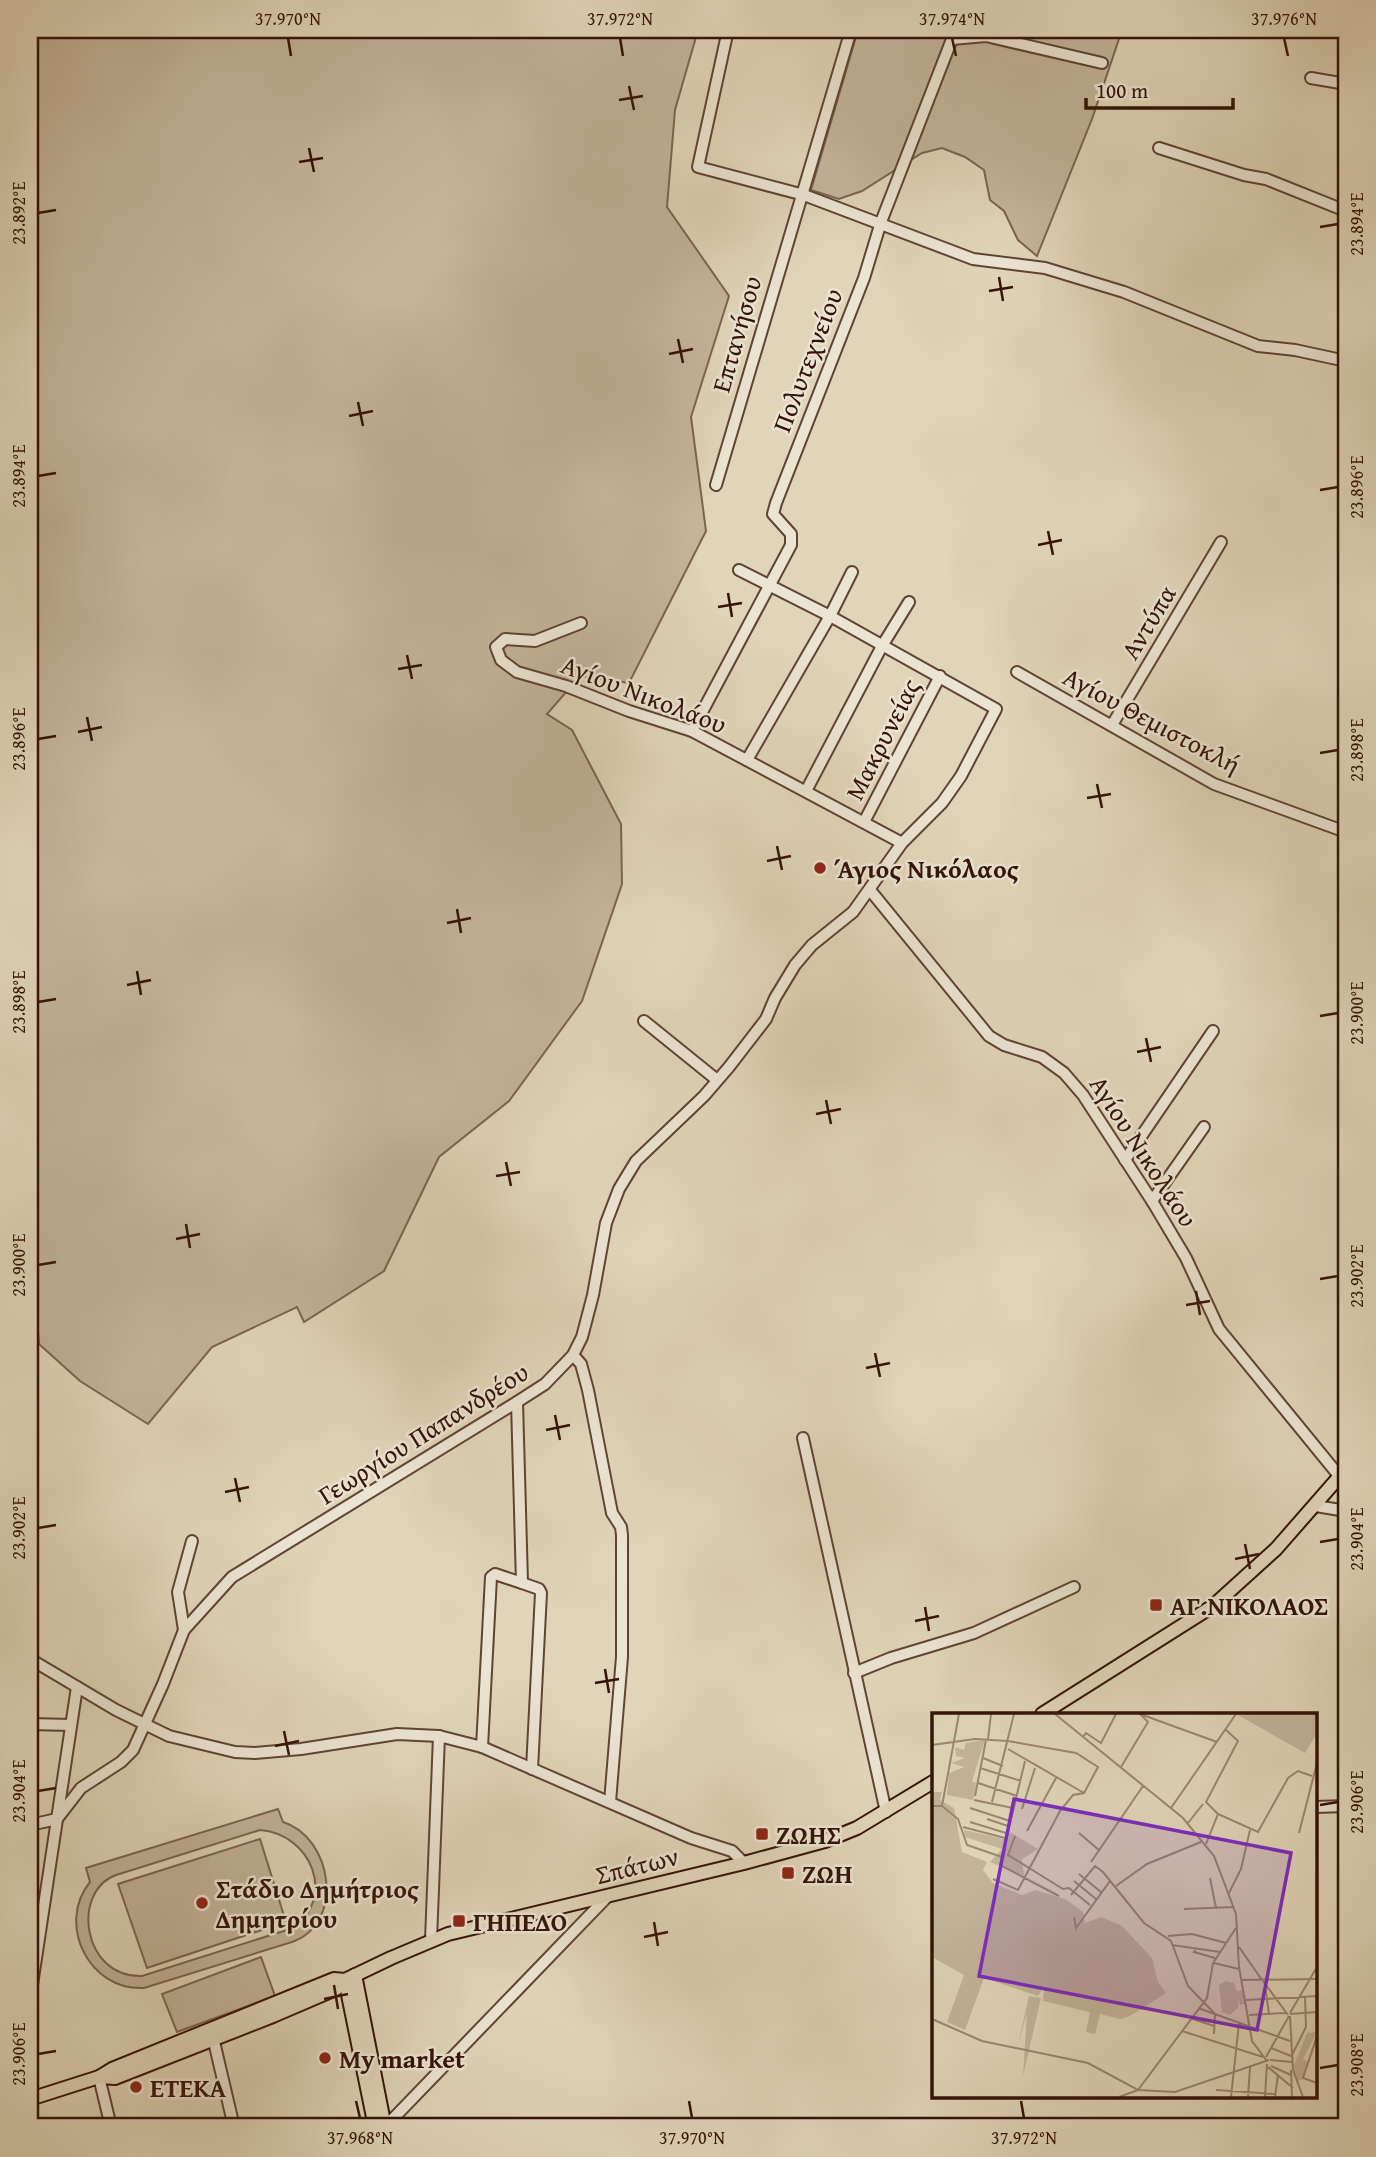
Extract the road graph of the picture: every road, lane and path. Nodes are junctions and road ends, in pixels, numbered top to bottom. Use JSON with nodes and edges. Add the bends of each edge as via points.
{"nodes":[{"id":1,"x":728,"y":30,"type":"edge"},
{"id":2,"x":851,"y":30,"type":"edge"},
{"id":3,"x":1102,"y":63,"type":"dead end"},
{"id":4,"x":1311,"y":78,"type":"dead end"},
{"id":5,"x":1346,"y":84,"type":"edge"},
{"id":6,"x":1159,"y":148,"type":"dead end"},
{"id":7,"x":804,"y":195,"type":"junction"},
{"id":8,"x":1346,"y":211,"type":"edge"},
{"id":9,"x":881,"y":222,"type":"junction"},
{"id":10,"x":1346,"y":361,"type":"edge"},
{"id":11,"x":716,"y":485,"type":"dead end"},
{"id":12,"x":1221,"y":542,"type":"dead end"},
{"id":13,"x":739,"y":570,"type":"dead end"},
{"id":14,"x":852,"y":572,"type":"dead end"},
{"id":15,"x":769,"y":587,"type":"junction"},
{"id":16,"x":909,"y":602,"type":"dead end"},
{"id":17,"x":830,"y":616,"type":"junction"},
{"id":18,"x":581,"y":623,"type":"dead end"},
{"id":19,"x":882,"y":646,"type":"junction"},
{"id":20,"x":1017,"y":672,"type":"dead end"},
{"id":21,"x":940,"y":677,"type":"junction"},
{"id":22,"x":1112,"y":725,"type":"junction"},
{"id":23,"x":692,"y":731,"type":"junction"},
{"id":24,"x":747,"y":760,"type":"junction"},
{"id":25,"x":806,"y":791,"type":"junction"},
{"id":26,"x":864,"y":822,"type":"junction"},
{"id":27,"x":1346,"y":832,"type":"edge"},
{"id":28,"x":902,"y":843,"type":"junction"},
{"id":29,"x":870,"y":890,"type":"junction"},
{"id":30,"x":645,"y":1021,"type":"dead end"},
{"id":31,"x":1213,"y":1031,"type":"dead end"},
{"id":32,"x":717,"y":1080,"type":"junction"},
{"id":33,"x":1205,"y":1127,"type":"dead end"},
{"id":34,"x":1125,"y":1160,"type":"junction"},
{"id":35,"x":1152,"y":1201,"type":"junction"},
{"id":36,"x":573,"y":1355,"type":"junction"},
{"id":37,"x":517,"y":1402,"type":"junction"},
{"id":38,"x":803,"y":1438,"type":"dead end"},
{"id":39,"x":1343,"y":1473,"type":"edge"},
{"id":40,"x":1316,"y":1506,"type":"junction"},
{"id":41,"x":1346,"y":1511,"type":"edge"},
{"id":42,"x":192,"y":1541,"type":"dead end"},
{"id":43,"x":522,"y":1583,"type":"junction"},
{"id":44,"x":1074,"y":1587,"type":"dead end"},
{"id":45,"x":184,"y":1630,"type":"junction"},
{"id":46,"x":30,"y":1659,"type":"edge"},
{"id":47,"x":855,"y":1674,"type":"junction"},
{"id":48,"x":77,"y":1687,"type":"junction"},
{"id":49,"x":1044,"y":1713,"type":"edge"},
{"id":50,"x":30,"y":1724,"type":"edge"},
{"id":51,"x":71,"y":1725,"type":"junction"},
{"id":52,"x":146,"y":1725,"type":"junction"},
{"id":53,"x":439,"y":1736,"type":"junction"},
{"id":54,"x":482,"y":1747,"type":"junction"},
{"id":55,"x":532,"y":1769,"type":"junction"},
{"id":56,"x":932,"y":1783,"type":"edge"},
{"id":57,"x":610,"y":1802,"type":"junction"},
{"id":58,"x":1346,"y":1806,"type":"edge"},
{"id":59,"x":1316,"y":1807,"type":"edge"},
{"id":60,"x":886,"y":1812,"type":"junction"},
{"id":61,"x":57,"y":1819,"type":"junction"},
{"id":62,"x":30,"y":1825,"type":"edge"},
{"id":63,"x":744,"y":1863,"type":"junction"},
{"id":64,"x":609,"y":1895,"type":"junction"},
{"id":65,"x":431,"y":1940,"type":"junction"},
{"id":66,"x":350,"y":1978,"type":"junction"},
{"id":67,"x":30,"y":1998,"type":"edge"},
{"id":68,"x":213,"y":2036,"type":"junction"},
{"id":69,"x":99,"y":2077,"type":"junction"},
{"id":70,"x":30,"y":2099,"type":"edge"},
{"id":71,"x":111,"y":2127,"type":"edge"},
{"id":72,"x":234,"y":2127,"type":"edge"},
{"id":73,"x":375,"y":2127,"type":"edge"},
{"id":74,"x":385,"y":2127,"type":"edge"}],
"edges":[{"from":1,"to":7,"type":"street","via":[[698,166]]},
{"from":2,"to":7,"type":"street","name":"Επτανήσου"},
{"from":3,"to":9,"type":"street","name":"Πολυτεχνείου","via":[[985,36],[952,39]]},
{"from":4,"to":5,"type":"street"},
{"from":6,"to":8,"type":"street","via":[[1266,179]]},
{"from":7,"to":9,"type":"street"},
{"from":7,"to":11,"type":"street","name":"Επτανήσου"},
{"from":9,"to":10,"type":"street","via":[[973,259],[1045,268],[1124,292],[1258,345]]},
{"from":9,"to":15,"type":"street","name":"Πολυτεχνείου","via":[[774,514],[791,534],[791,545]]},
{"from":12,"to":22,"type":"street","name":"Αντύπα"},
{"from":13,"to":15,"type":"street"},
{"from":14,"to":17,"type":"street"},
{"from":15,"to":17,"type":"street"},
{"from":15,"to":23,"type":"street"},
{"from":16,"to":19,"type":"street"},
{"from":17,"to":19,"type":"street"},
{"from":17,"to":24,"type":"street"},
{"from":18,"to":23,"type":"street","name":"Αγίου Νικολάου","via":[[535,641],[505,639],[496,647],[498,654],[517,672]]},
{"from":19,"to":21,"type":"street"},
{"from":19,"to":25,"type":"street"},
{"from":20,"to":22,"type":"street","name":"Αγίου Θεμιστοκλή"},
{"from":21,"to":26,"type":"street","name":"Μακρυνείας"},
{"from":21,"to":28,"type":"street","name":"Γεωργίου Παπανδρέου","via":[[996,709],[961,776]]},
{"from":22,"to":27,"type":"street","name":"Αγίου Θεμιστοκλή","via":[[1214,784]]},
{"from":23,"to":24,"type":"street","name":"Αγίου Νικολάου"},
{"from":24,"to":25,"type":"street","name":"Αγίου Νικολάου"},
{"from":25,"to":26,"type":"street","name":"Αγίου Νικολάου"},
{"from":26,"to":28,"type":"street","name":"Αγίου Νικολάου"},
{"from":28,"to":29,"type":"street","name":"Γεωργίου Παπανδρέου"},
{"from":29,"to":32,"type":"street","name":"Γεωργίου Παπανδρέου","via":[[853,912],[795,965],[766,1019]]},
{"from":29,"to":34,"type":"street","name":"Αγίου Νικολάου","via":[[989,1036],[1042,1057],[1064,1073]]},
{"from":30,"to":32,"type":"street"},
{"from":31,"to":34,"type":"street"},
{"from":32,"to":36,"type":"street","name":"Γεωργίου Παπανδρέου","via":[[636,1161],[619,1189],[606,1223],[582,1337]]},
{"from":33,"to":35,"type":"street"},
{"from":34,"to":35,"type":"street","name":"Αγίου Νικολάου"},
{"from":35,"to":39,"type":"street","name":"Αγίου Νικολάου","via":[[1186,1258],[1219,1329]]},
{"from":36,"to":37,"type":"street","name":"Γεωργίου Παπανδρέου","via":[[545,1384]]},
{"from":36,"to":57,"type":"street","via":[[581,1364],[612,1513],[622,1535],[622,1657]]},
{"from":37,"to":43,"type":"street"},
{"from":37,"to":45,"type":"street","name":"Γεωργίου Παπανδρέου","via":[[232,1577]]},
{"from":38,"to":47,"type":"street"},
{"from":39,"to":40,"type":"main road"},
{"from":40,"to":41,"type":"street"},
{"from":40,"to":49,"type":"main road","via":[[1213,1606]]},
{"from":42,"to":45,"type":"street","via":[[178,1592]]},
{"from":43,"to":54,"type":"street","via":[[495,1574],[491,1577]]},
{"from":43,"to":55,"type":"street","via":[[539,1588],[541,1594]]},
{"from":44,"to":47,"type":"street","via":[[974,1633]]},
{"from":45,"to":52,"type":"street","name":"Γεωργίου Παπανδρέου"},
{"from":46,"to":48,"type":"street"},
{"from":47,"to":60,"type":"street"},
{"from":48,"to":51,"type":"street"},
{"from":48,"to":52,"type":"street"},
{"from":50,"to":51,"type":"street"},
{"from":51,"to":61,"type":"street"},
{"from":52,"to":53,"type":"street","via":[[169,1736],[255,1753],[397,1734]]},
{"from":52,"to":61,"type":"street","name":"Γεωργίου Παπανδρέου","via":[[121,1762],[81,1788]]},
{"from":53,"to":54,"type":"street"},
{"from":53,"to":65,"type":"street"},
{"from":54,"to":55,"type":"street"},
{"from":55,"to":57,"type":"street"},
{"from":56,"to":60,"type":"main road","name":"Σπάτων"},
{"from":57,"to":63,"type":"street","via":[[732,1851]]},
{"from":58,"to":59,"type":"street"},
{"from":60,"to":63,"type":"main road","name":"Σπάτων","via":[[842,1835]]},
{"from":61,"to":62,"type":"street"},
{"from":61,"to":67,"type":"street"},
{"from":63,"to":64,"type":"main road","name":"Σπάτων"},
{"from":64,"to":65,"type":"main road","name":"Σπάτων"},
{"from":64,"to":74,"type":"street"},
{"from":65,"to":66,"type":"main road","name":"Σπάτων"},
{"from":66,"to":68,"type":"main road","name":"Σπάτων","via":[[337,1989]]},
{"from":66,"to":73,"type":"main road"},
{"from":66,"to":74,"type":"main road"},
{"from":68,"to":69,"type":"main road","name":"Σπάτων","via":[[115,2078]]},
{"from":68,"to":72,"type":"street"},
{"from":69,"to":70,"type":"main road","name":"Σπάτων"},
{"from":69,"to":71,"type":"street"}]}
